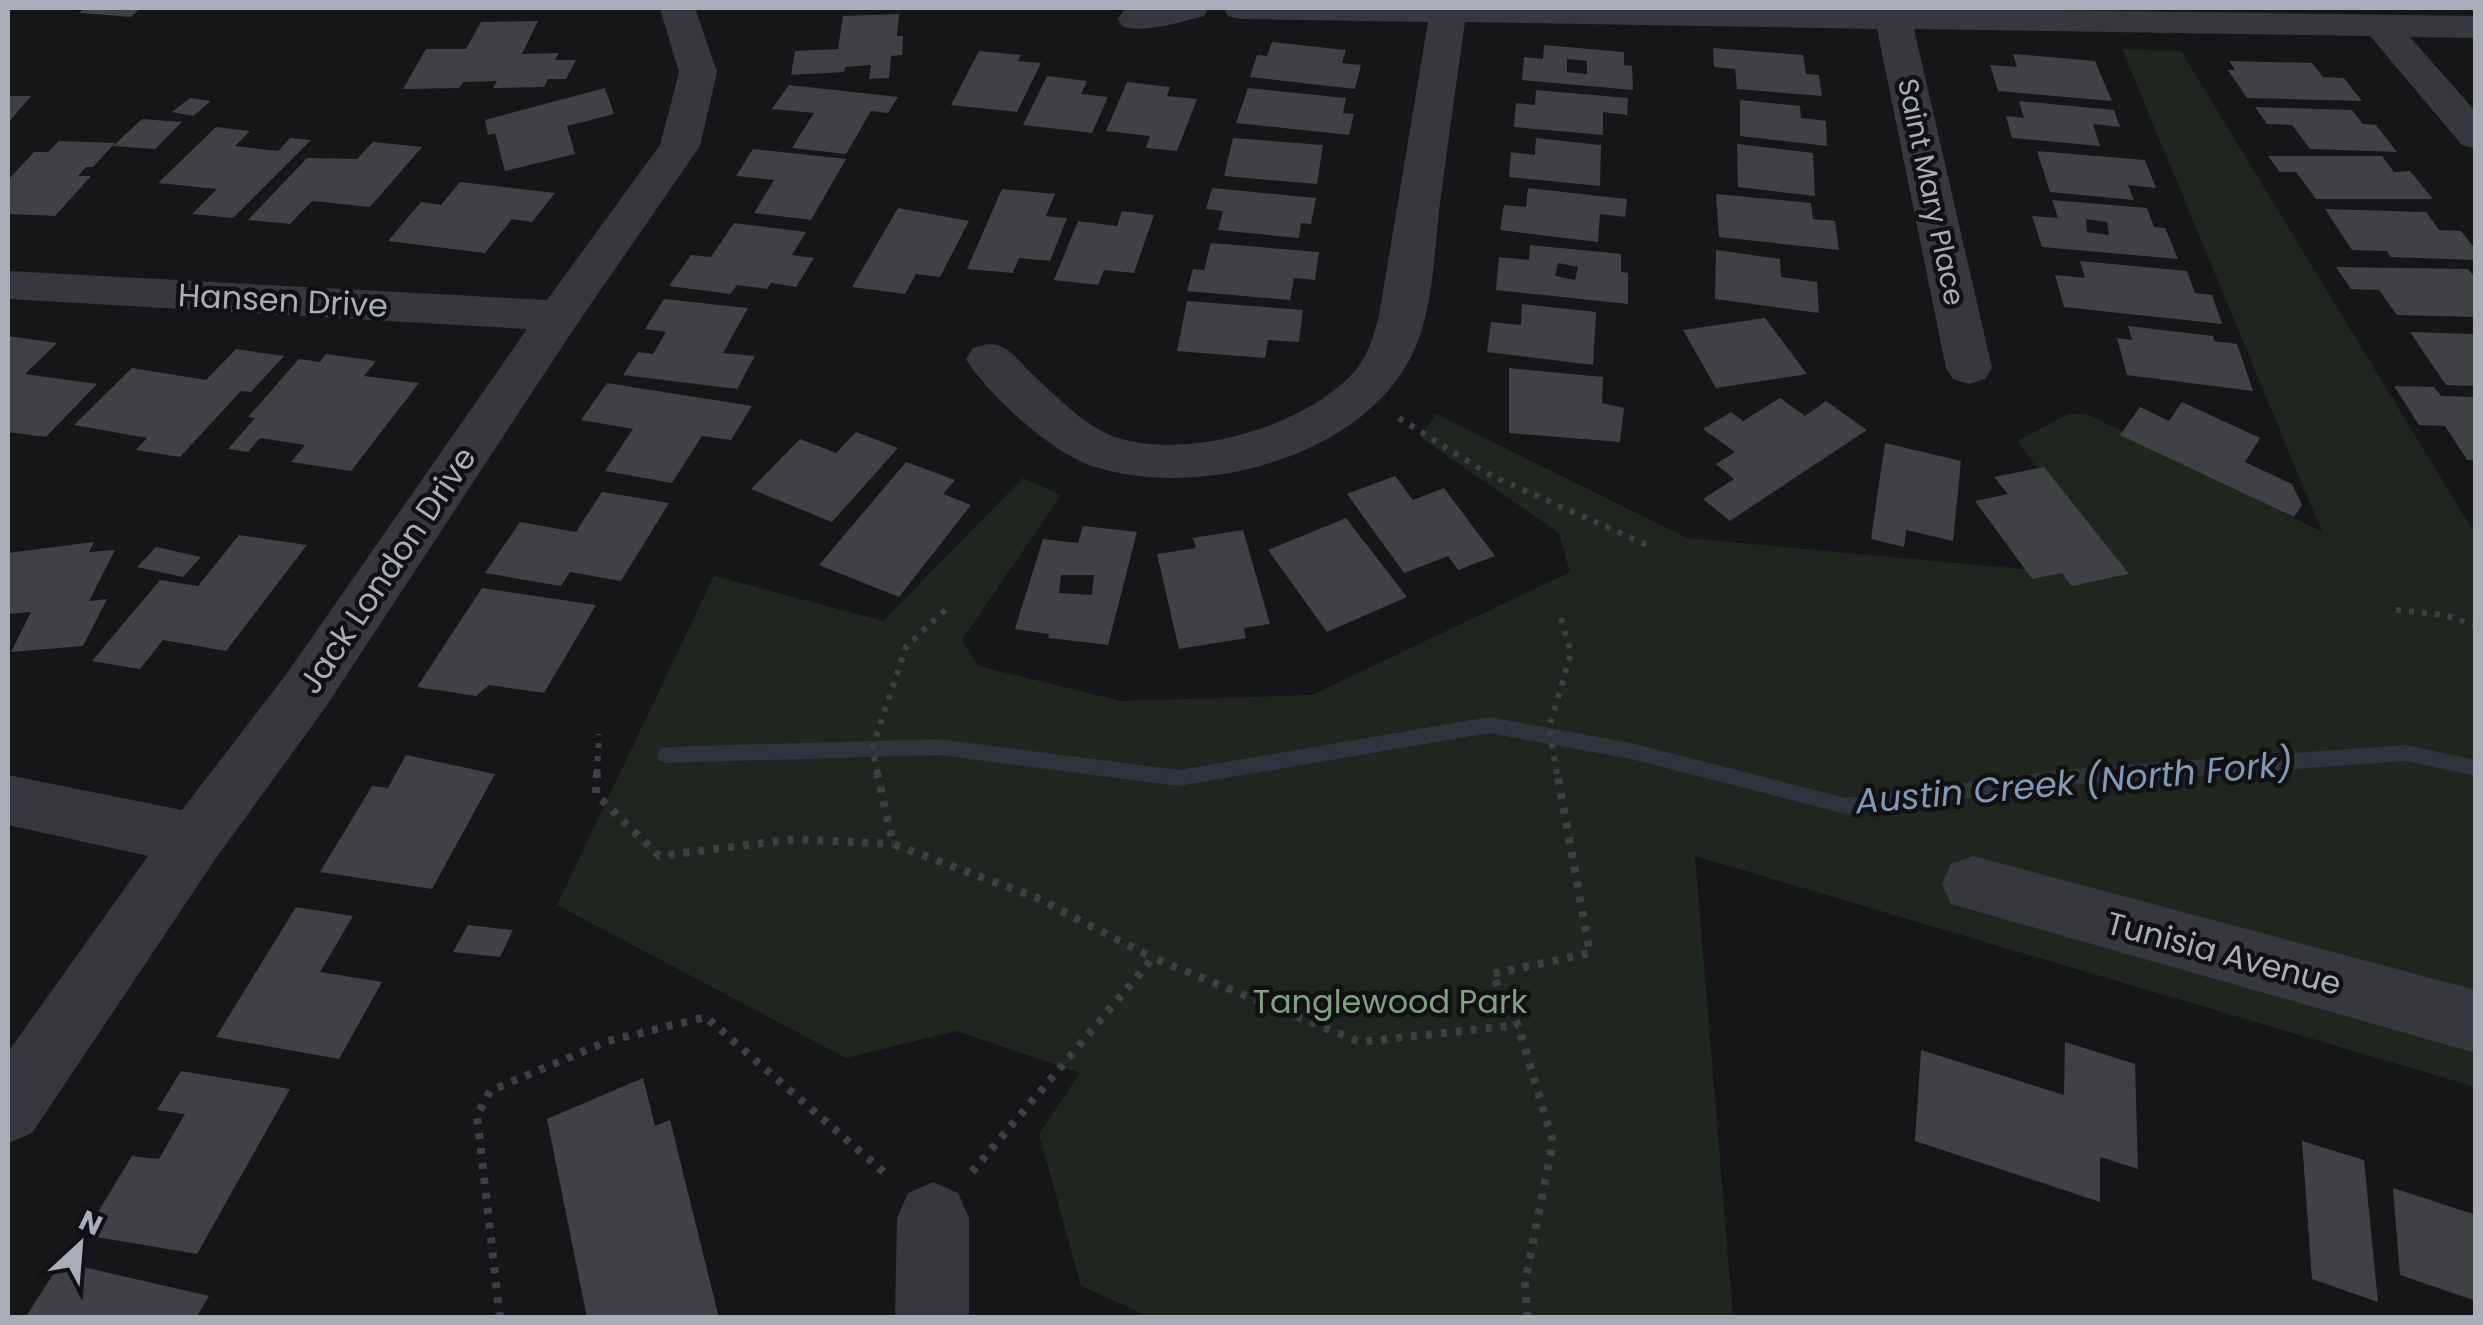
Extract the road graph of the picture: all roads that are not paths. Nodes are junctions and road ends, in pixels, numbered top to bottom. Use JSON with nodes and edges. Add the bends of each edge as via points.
{"nodes":[{"id":1,"x":1191,"y":8,"type":"edge"},
{"id":2,"x":1241,"y":8,"type":"edge"},
{"id":3,"x":678,"y":9,"type":"edge"},
{"id":4,"x":1892,"y":11,"type":"edge"},
{"id":5,"x":1448,"y":12,"type":"junction"},
{"id":6,"x":1136,"y":19,"type":"dead end"},
{"id":7,"x":2381,"y":26,"type":"junction"},
{"id":8,"x":2476,"y":27,"type":"edge"},
{"id":9,"x":2476,"y":137,"type":"edge"},
{"id":10,"x":8,"y":285,"type":"edge"},
{"id":11,"x":559,"y":316,"type":"junction"},
{"id":12,"x":988,"y":360,"type":"dead end"},
{"id":13,"x":1969,"y":368,"type":"dead end"},
{"id":14,"x":8,"y":800,"type":"edge"},
{"id":15,"x":196,"y":839,"type":"junction"},
{"id":16,"x":1972,"y":884,"type":"dead end"},
{"id":17,"x":2476,"y":1022,"type":"edge"},
{"id":18,"x":8,"y":1109,"type":"edge"},
{"id":19,"x":933,"y":1218,"type":"road end"},
{"id":20,"x":932,"y":1318,"type":"edge"}],
"edges":[{"from":1,"to":6,"type":"street"},
{"from":2,"to":5,"type":"street"},
{"from":3,"to":11,"type":"street","name":"Jack London Drive","via":[[698,72],[680,146]]},
{"from":4,"to":5,"type":"street"},
{"from":4,"to":7,"type":"street"},
{"from":4,"to":13,"type":"street","name":"Saint Mary Place"},
{"from":5,"to":12,"type":"street","via":[[1406,301],[1391,352],[1355,402],[1287,440],[1190,461],[1104,453],[1039,408]]},
{"from":7,"to":8,"type":"street"},
{"from":7,"to":9,"type":"street"},
{"from":10,"to":11,"type":"street","name":"Hansen Drive"},
{"from":11,"to":15,"type":"street","name":"Jack London Drive"},
{"from":14,"to":15,"type":"street"},
{"from":15,"to":18,"type":"street","name":"Jack London Drive"},
{"from":16,"to":17,"type":"street","name":"Tunisia Avenue"},
{"from":19,"to":20,"type":"street"}]}
